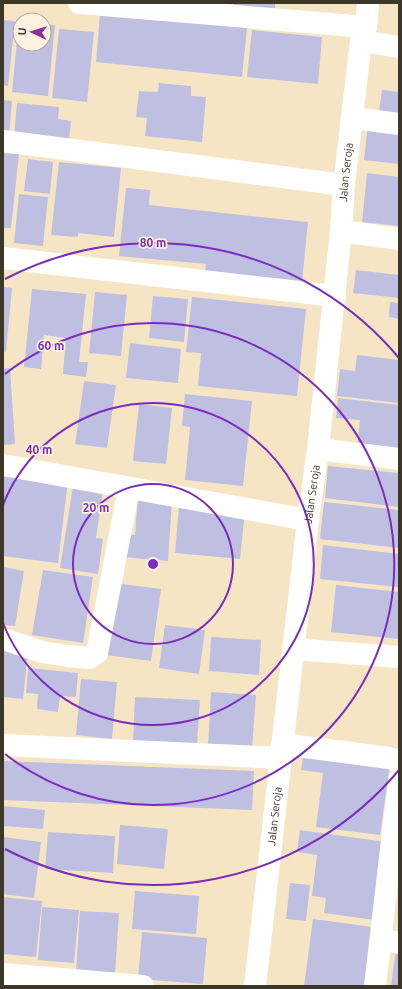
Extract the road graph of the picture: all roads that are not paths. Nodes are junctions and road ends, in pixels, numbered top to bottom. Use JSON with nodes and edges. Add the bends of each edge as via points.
{"nodes":[{"id":1,"x":79,"y":3,"type":"edge"},
{"id":2,"x":368,"y":3,"type":"edge"},
{"id":3,"x":363,"y":34,"type":"junction"},
{"id":4,"x":399,"y":47,"type":"edge"},
{"id":5,"x":353,"y":118,"type":"junction"},
{"id":6,"x":399,"y":124,"type":"edge"},
{"id":7,"x":3,"y":141,"type":"edge"},
{"id":8,"x":344,"y":186,"type":"junction"},
{"id":9,"x":341,"y":231,"type":"junction"},
{"id":10,"x":399,"y":239,"type":"edge"},
{"id":11,"x":3,"y":258,"type":"edge"},
{"id":12,"x":335,"y":296,"type":"junction"},
{"id":13,"x":318,"y":449,"type":"junction"},
{"id":14,"x":399,"y":459,"type":"edge"},
{"id":15,"x":3,"y":465,"type":"edge"},
{"id":16,"x":129,"y":488,"type":"junction"},
{"id":17,"x":308,"y":520,"type":"junction"},
{"id":18,"x":3,"y":639,"type":"edge"},
{"id":19,"x":293,"y":649,"type":"junction"},
{"id":20,"x":399,"y":657,"type":"edge"},
{"id":21,"x":3,"y":745,"type":"edge"},
{"id":22,"x":282,"y":751,"type":"junction"},
{"id":23,"x":399,"y":764,"type":"edge"},
{"id":24,"x":399,"y":781,"type":"edge"},
{"id":25,"x":390,"y":941,"type":"edge"},
{"id":26,"x":3,"y":974,"type":"edge"},
{"id":27,"x":38,"y":981,"type":"edge"},
{"id":28,"x":143,"y":986,"type":"edge"},
{"id":29,"x":254,"y":986,"type":"edge"},
{"id":30,"x":375,"y":986,"type":"edge"}],
"edges":[{"from":1,"to":3,"type":"street"},
{"from":2,"to":3,"type":"street","name":"Jalan Seroja"},
{"from":3,"to":4,"type":"street"},
{"from":3,"to":5,"type":"street","name":"Jalan Seroja"},
{"from":5,"to":6,"type":"street"},
{"from":5,"to":8,"type":"street","name":"Jalan Seroja"},
{"from":7,"to":8,"type":"street"},
{"from":8,"to":9,"type":"street","name":"Jalan Seroja"},
{"from":9,"to":10,"type":"street"},
{"from":9,"to":12,"type":"street","name":"Jalan Seroja"},
{"from":11,"to":12,"type":"street"},
{"from":12,"to":13,"type":"street","name":"Jalan Seroja"},
{"from":13,"to":14,"type":"street"},
{"from":13,"to":17,"type":"street","name":"Jalan Seroja"},
{"from":15,"to":16,"type":"street"},
{"from":16,"to":17,"type":"street"},
{"from":16,"to":18,"type":"street","via":[[96,653],[89,658],[67,656],[42,652]]},
{"from":17,"to":19,"type":"street","name":"Jalan Seroja"},
{"from":19,"to":20,"type":"street"},
{"from":19,"to":22,"type":"street","name":"Jalan Seroja"},
{"from":21,"to":22,"type":"street"},
{"from":22,"to":23,"type":"street","via":[[389,758]]},
{"from":22,"to":29,"type":"street","name":"Jalan Seroja"},
{"from":24,"to":25,"type":"street"},
{"from":25,"to":30,"type":"street"},
{"from":26,"to":27,"type":"street"},
{"from":27,"to":28,"type":"street"}]}
